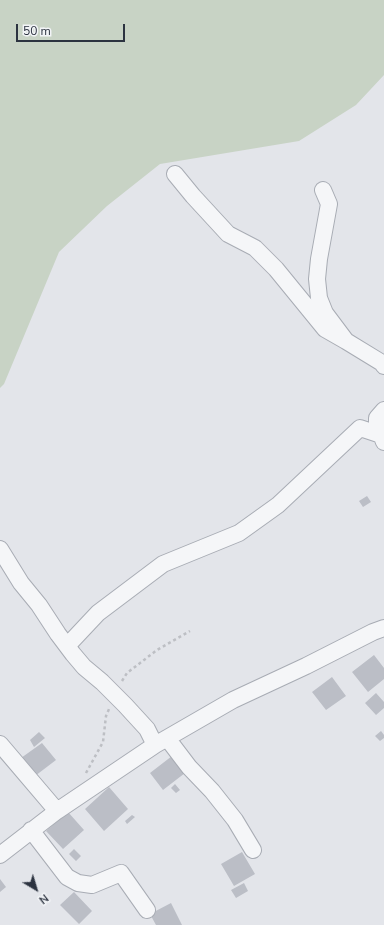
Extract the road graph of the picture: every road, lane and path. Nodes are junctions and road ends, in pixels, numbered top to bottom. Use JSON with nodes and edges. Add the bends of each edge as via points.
{"nodes":[{"id":1,"x":175,"y":174,"type":"dead end"},
{"id":2,"x":323,"y":190,"type":"dead end"},
{"id":3,"x":346,"y":341,"type":"junction"},
{"id":4,"x":384,"y":366,"type":"edge"},
{"id":5,"x":384,"y":410,"type":"edge"},
{"id":6,"x":382,"y":439,"type":"edge"},
{"id":7,"x":0,"y":549,"type":"edge"},
{"id":8,"x":384,"y":628,"type":"edge"},
{"id":9,"x":67,"y":646,"type":"junction"},
{"id":10,"x":161,"y":741,"type":"junction"},
{"id":11,"x":0,"y":744,"type":"edge"},
{"id":12,"x":57,"y":811,"type":"junction"},
{"id":13,"x":31,"y":830,"type":"junction"},
{"id":14,"x":254,"y":850,"type":"dead end"},
{"id":15,"x":0,"y":855,"type":"edge"},
{"id":16,"x":147,"y":910,"type":"dead end"}],
"edges":[{"from":1,"to":3,"type":"street","via":[[228,234],[255,248],[325,328]]},
{"from":2,"to":3,"type":"street","via":[[329,204],[319,259],[319,298],[325,313]]},
{"from":3,"to":4,"type":"street"},
{"from":5,"to":6,"type":"street","via":[[377,418]]},
{"from":6,"to":9,"type":"street","via":[[360,428],[278,505],[239,533],[163,564],[98,613]]},
{"from":7,"to":9,"type":"street","via":[[21,583]]},
{"from":8,"to":10,"type":"street","via":[[233,700]]},
{"from":9,"to":10,"type":"street","via":[[84,667]]},
{"from":10,"to":12,"type":"street"},
{"from":10,"to":14,"type":"street","via":[[212,791]]},
{"from":11,"to":12,"type":"street"},
{"from":12,"to":13,"type":"street"},
{"from":13,"to":15,"type":"street"},
{"from":13,"to":16,"type":"street","via":[[67,876],[78,883],[92,885],[121,873]]}]}
